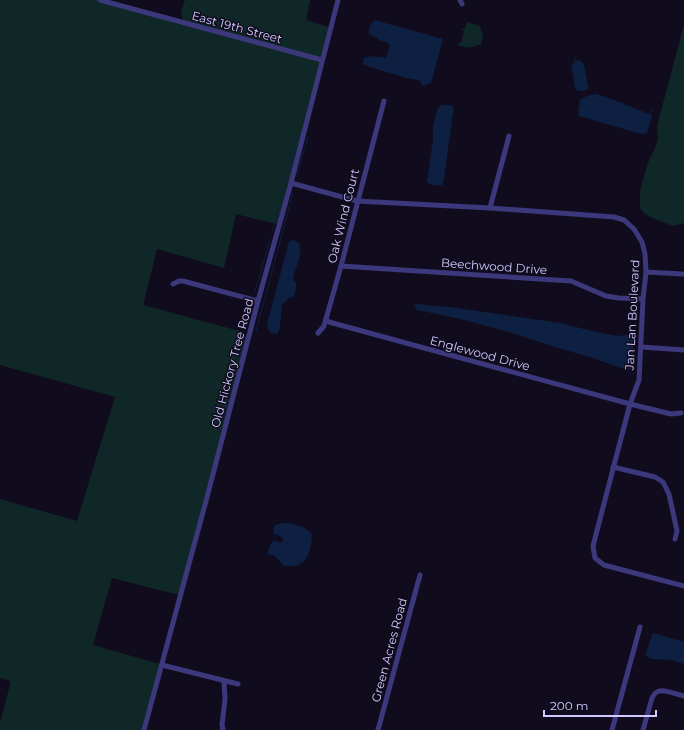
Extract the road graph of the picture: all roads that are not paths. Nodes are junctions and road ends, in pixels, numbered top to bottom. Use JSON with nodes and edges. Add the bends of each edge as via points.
{"nodes":[{"id":1,"x":101,"y":0,"type":"edge"},
{"id":2,"x":338,"y":0,"type":"edge"},
{"id":3,"x":322,"y":60,"type":"junction"},
{"id":4,"x":384,"y":101,"type":"dead end"},
{"id":5,"x":509,"y":136,"type":"dead end"},
{"id":6,"x":291,"y":183,"type":"junction"},
{"id":7,"x":358,"y":201,"type":"junction"},
{"id":8,"x":490,"y":208,"type":"junction"},
{"id":9,"x":341,"y":266,"type":"junction"},
{"id":10,"x":646,"y":272,"type":"junction"},
{"id":11,"x":682,"y":274,"type":"dead end"},
{"id":12,"x":173,"y":284,"type":"dead end"},
{"id":13,"x":643,"y":299,"type":"junction"},
{"id":14,"x":258,"y":301,"type":"junction"},
{"id":15,"x":326,"y":319,"type":"junction"},
{"id":16,"x":318,"y":334,"type":"dead end"},
{"id":17,"x":641,"y":347,"type":"junction"},
{"id":18,"x":684,"y":350,"type":"edge"},
{"id":19,"x":630,"y":404,"type":"junction"},
{"id":20,"x":682,"y":413,"type":"dead end"},
{"id":21,"x":613,"y":467,"type":"junction"},
{"id":22,"x":674,"y":540,"type":"dead end"},
{"id":23,"x":420,"y":575,"type":"dead end"},
{"id":24,"x":684,"y":586,"type":"edge"},
{"id":25,"x":640,"y":627,"type":"dead end"},
{"id":26,"x":162,"y":664,"type":"junction"},
{"id":27,"x":224,"y":681,"type":"junction"},
{"id":28,"x":238,"y":684,"type":"dead end"},
{"id":29,"x":684,"y":696,"type":"edge"},
{"id":30,"x":144,"y":730,"type":"edge"},
{"id":31,"x":223,"y":730,"type":"edge"},
{"id":32,"x":378,"y":730,"type":"edge"},
{"id":33,"x":612,"y":730,"type":"edge"},
{"id":34,"x":644,"y":730,"type":"edge"}],
"edges":[{"from":1,"to":3,"type":"street","name":"East 19th Street"},
{"from":2,"to":3,"type":"street","name":"Old Hickory Tree Road"},
{"from":3,"to":6,"type":"street","name":"Old Hickory Tree Road"},
{"from":4,"to":7,"type":"street","name":"Oak Wind Court"},
{"from":5,"to":8,"type":"street"},
{"from":6,"to":7,"type":"street","name":"Jan Lan Boulevard"},
{"from":6,"to":14,"type":"street","name":"Old Hickory Tree Road"},
{"from":7,"to":8,"type":"street","name":"Jan Lan Boulevard"},
{"from":7,"to":9,"type":"street","name":"Oak Wind Court"},
{"from":8,"to":10,"type":"street","name":"Jan Lan Boulevard","via":[[614,216],[624,220],[634,229],[642,242]]},
{"from":9,"to":13,"type":"street","name":"Beechwood Drive","via":[[571,281],[606,296]]},
{"from":9,"to":15,"type":"street","name":"Oak Wind Court"},
{"from":10,"to":11,"type":"street"},
{"from":10,"to":13,"type":"street","name":"Jan Lan Boulevard"},
{"from":12,"to":14,"type":"street","via":[[183,280]]},
{"from":13,"to":17,"type":"street","name":"Jan Lan Boulevard"},
{"from":14,"to":26,"type":"street","name":"Old Hickory Tree Road"},
{"from":15,"to":16,"type":"street","name":"Oak Wind Court"},
{"from":15,"to":19,"type":"street","name":"Englewood Drive","via":[[329,322]]},
{"from":17,"to":18,"type":"street"},
{"from":17,"to":19,"type":"street","name":"Jan Lan Boulevard","via":[[639,380]]},
{"from":19,"to":20,"type":"street","name":"Englewood Drive","via":[[671,414]]},
{"from":19,"to":21,"type":"street","name":"Jan Lan Boulevard"},
{"from":21,"to":22,"type":"street","via":[[655,477],[663,482],[669,494],[677,531]]},
{"from":21,"to":24,"type":"street","name":"Jan Lan Boulevard","via":[[593,546],[595,558],[604,565]]},
{"from":23,"to":32,"type":"street","name":"Green Acres Road"},
{"from":25,"to":33,"type":"street"},
{"from":26,"to":27,"type":"street"},
{"from":26,"to":30,"type":"street","name":"Old Hickory Tree Road"},
{"from":27,"to":28,"type":"street"},
{"from":27,"to":31,"type":"street"},
{"from":29,"to":34,"type":"street","via":[[663,691],[655,693]]}]}
